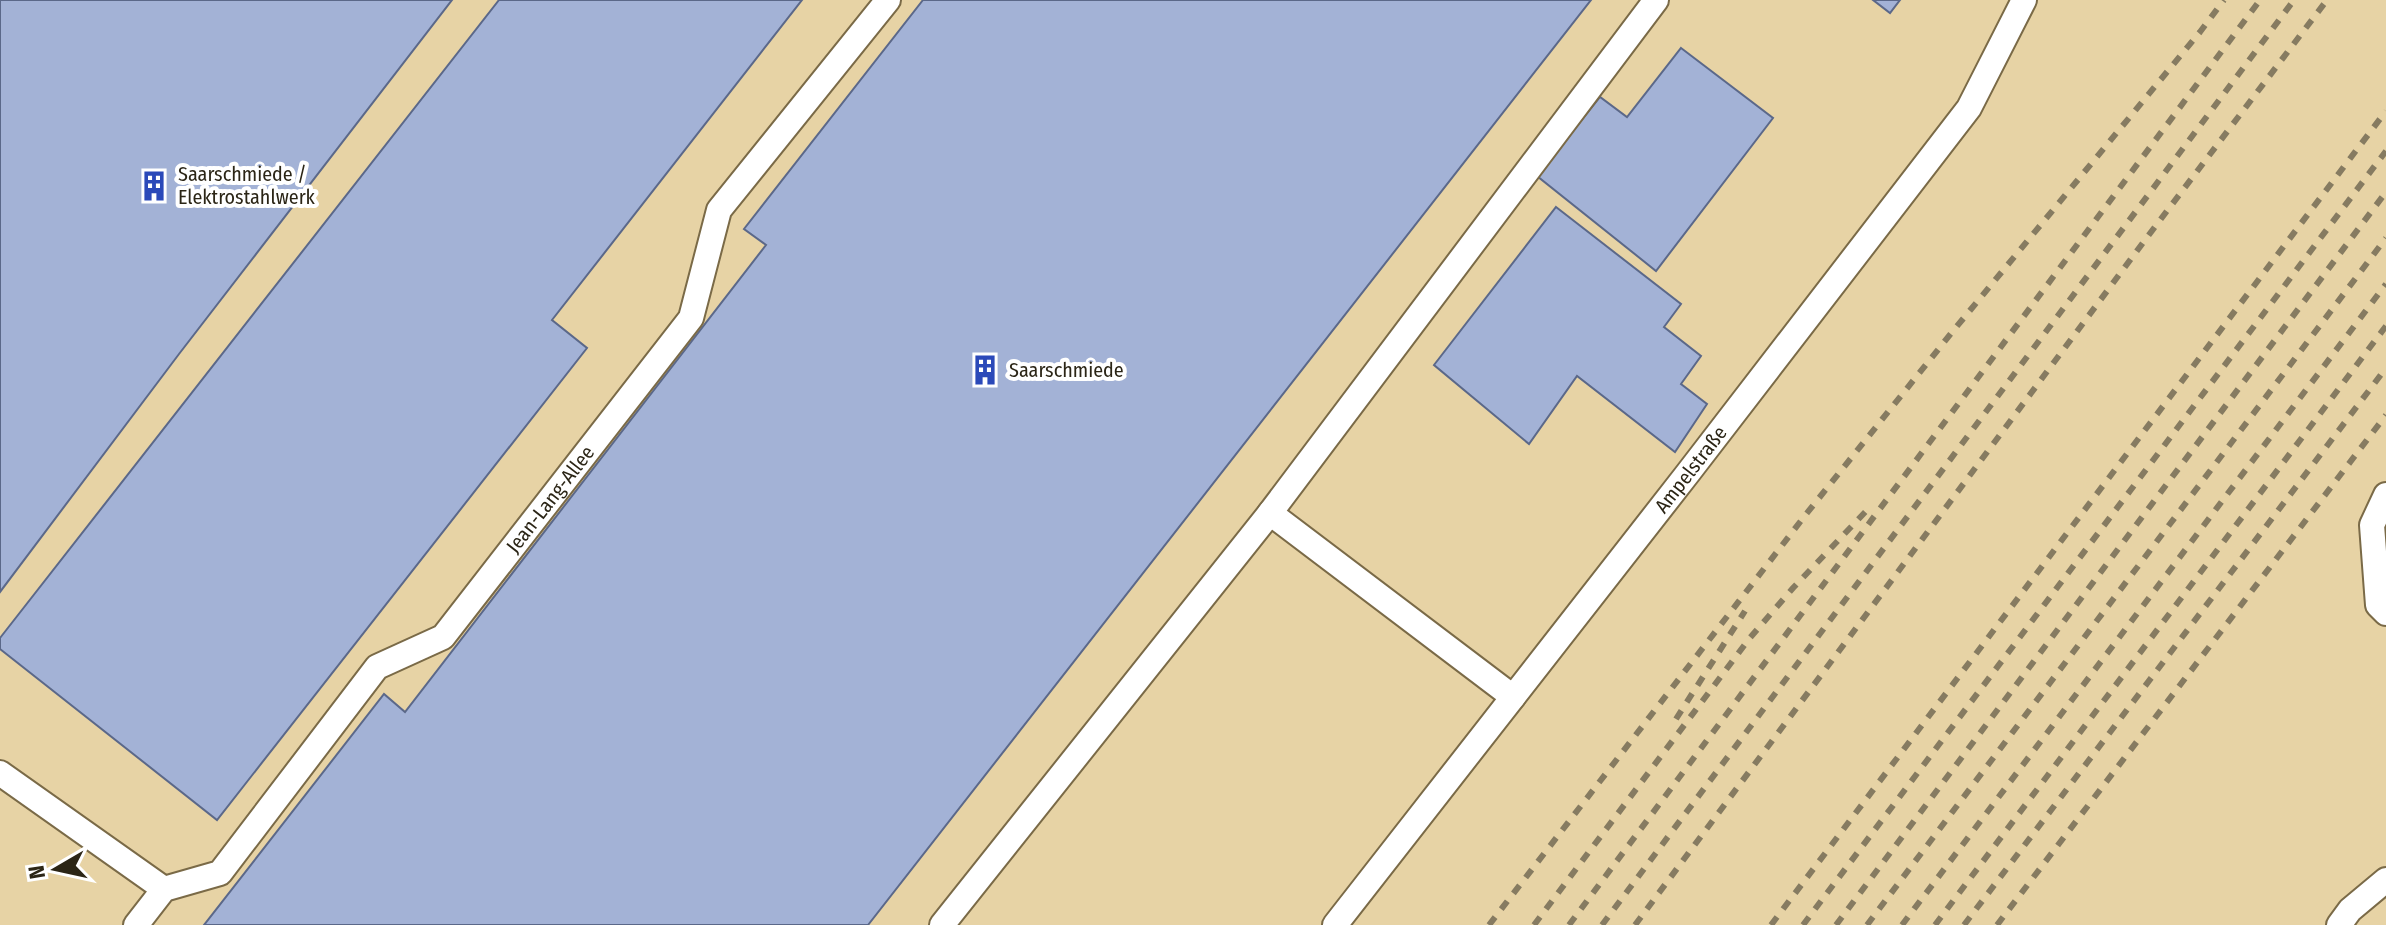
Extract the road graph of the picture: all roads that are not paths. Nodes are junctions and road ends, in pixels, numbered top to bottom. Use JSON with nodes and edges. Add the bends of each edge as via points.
{"nodes":[{"id":1,"x":888,"y":0,"type":"edge"},
{"id":2,"x":1656,"y":0,"type":"edge"},
{"id":3,"x":2024,"y":0,"type":"edge"},
{"id":4,"x":2386,"y":495,"type":"edge"},
{"id":5,"x":1270,"y":513,"type":"junction"},
{"id":6,"x":2386,"y":613,"type":"edge"},
{"id":7,"x":1513,"y":697,"type":"junction"},
{"id":8,"x":0,"y":773,"type":"edge"},
{"id":9,"x":2386,"y":880,"type":"edge"},
{"id":10,"x":164,"y":889,"type":"junction"},
{"id":11,"x":136,"y":925,"type":"edge"},
{"id":12,"x":942,"y":925,"type":"edge"},
{"id":13,"x":1335,"y":925,"type":"edge"},
{"id":14,"x":2339,"y":925,"type":"edge"}],
"edges":[{"from":1,"to":10,"type":"lane","name":"Jean-Lang-Allee","via":[[719,210],[691,318],[443,637],[377,667],[220,873]]},
{"from":2,"to":5,"type":"lane"},
{"from":3,"to":7,"type":"lane","name":"Ampelstraße","via":[[1969,108]]},
{"from":4,"to":6,"type":"lane","via":[[2372,525],[2378,605]]},
{"from":5,"to":7,"type":"lane"},
{"from":5,"to":12,"type":"lane"},
{"from":7,"to":13,"type":"lane","name":"Ampelstraße"},
{"from":8,"to":10,"type":"lane"},
{"from":9,"to":14,"type":"lane"},
{"from":10,"to":11,"type":"lane"}]}
